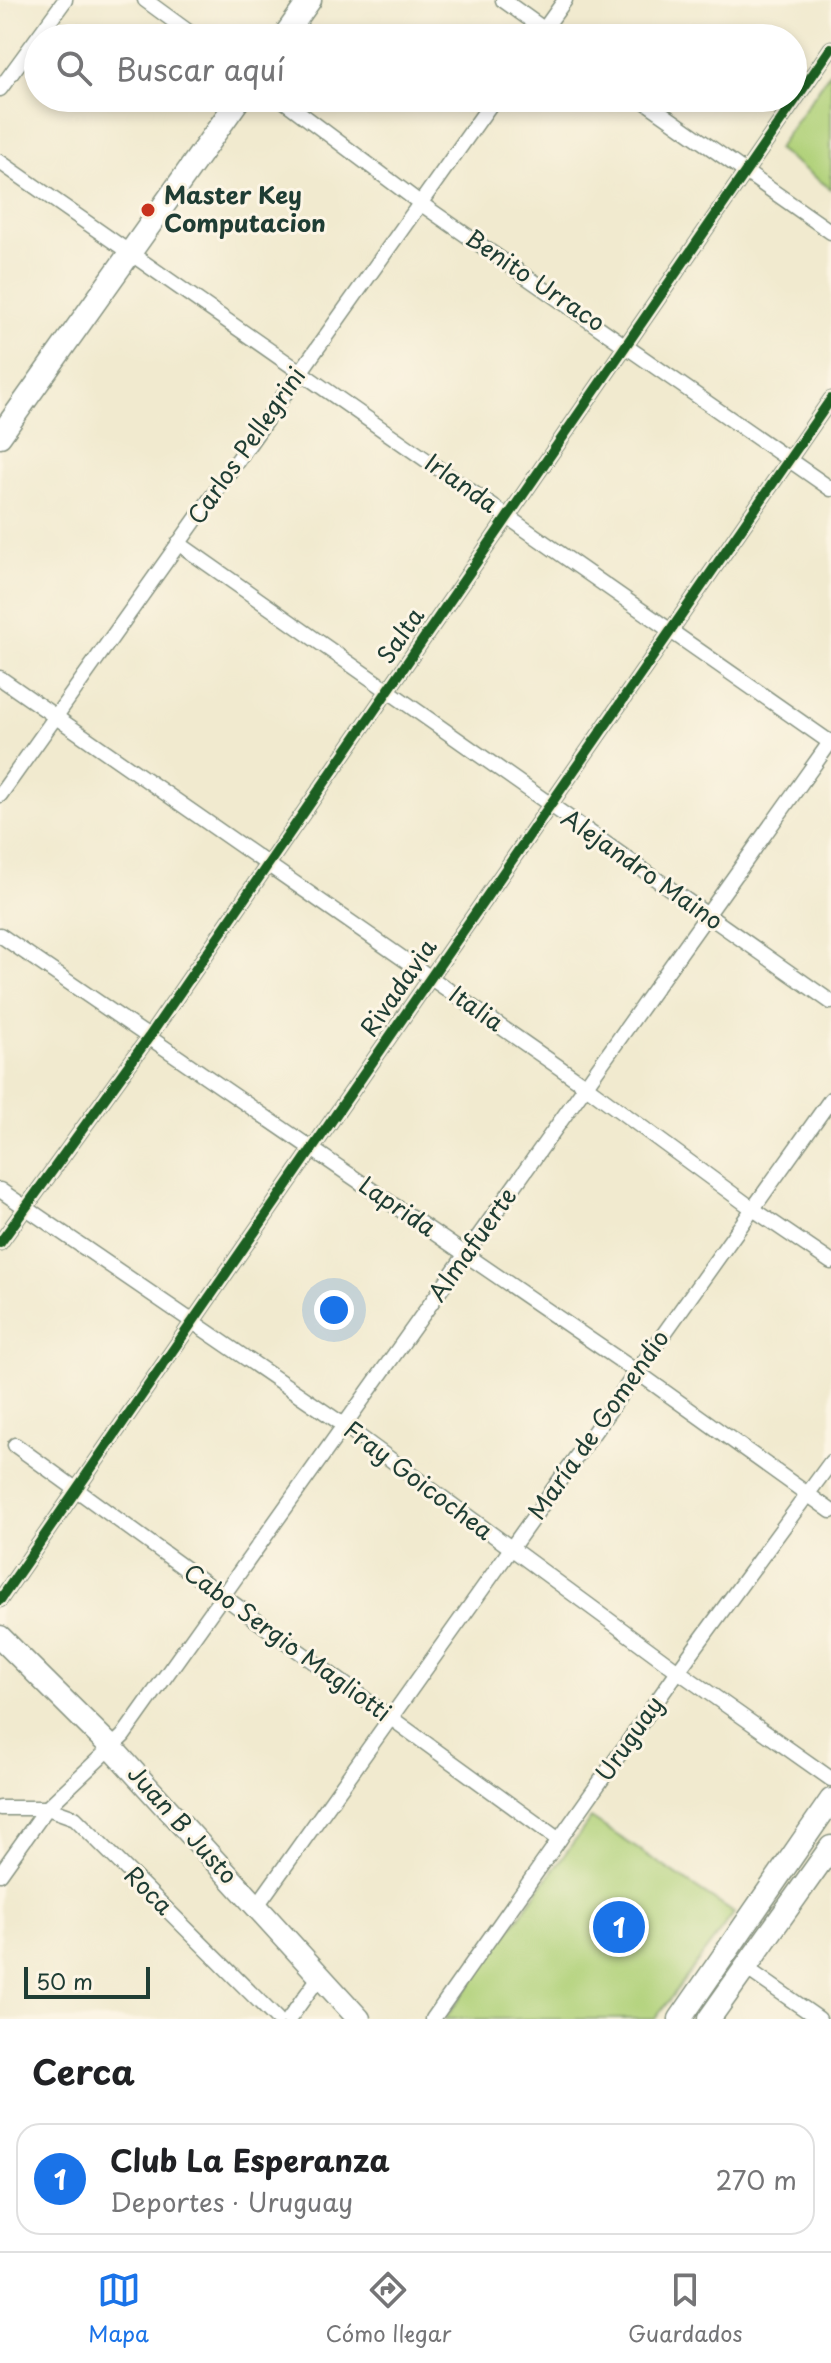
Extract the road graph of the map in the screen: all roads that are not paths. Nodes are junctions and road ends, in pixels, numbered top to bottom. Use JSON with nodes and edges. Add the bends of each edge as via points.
{"nodes":[{"id":1,"x":65,"y":0,"type":"edge"},
{"id":2,"x":145,"y":0,"type":"edge"},
{"id":3,"x":310,"y":0,"type":"edge"},
{"id":4,"x":503,"y":0,"type":"edge"},
{"id":5,"x":565,"y":0,"type":"edge"},
{"id":6,"x":47,"y":24,"type":"edge"},
{"id":7,"x":178,"y":24,"type":"edge"},
{"id":8,"x":293,"y":24,"type":"edge"},
{"id":9,"x":532,"y":24,"type":"edge"},
{"id":10,"x":552,"y":24,"type":"edge"},
{"id":11,"x":831,"y":48,"type":"edge"},
{"id":12,"x":24,"y":56,"type":"edge"},
{"id":13,"x":807,"y":83,"type":"edge"},
{"id":14,"x":0,"y":89,"type":"edge"},
{"id":15,"x":230,"y":112,"type":"edge"},
{"id":16,"x":299,"y":112,"type":"edge"},
{"id":17,"x":485,"y":112,"type":"edge"},
{"id":18,"x":660,"y":112,"type":"edge"},
{"id":19,"x":787,"y":112,"type":"edge"},
{"id":20,"x":0,"y":162,"type":"edge"},
{"id":21,"x":745,"y":173,"type":"junction"},
{"id":22,"x":420,"y":203,"type":"junction"},
{"id":23,"x":831,"y":232,"type":"edge"},
{"id":24,"x":129,"y":252,"type":"junction"},
{"id":25,"x":627,"y":344,"type":"junction"},
{"id":26,"x":301,"y":371,"type":"junction"},
{"id":27,"x":831,"y":399,"type":"edge"},
{"id":28,"x":3,"y":425,"type":"edge"},
{"id":29,"x":789,"y":460,"type":"junction"},
{"id":30,"x":831,"y":489,"type":"edge"},
{"id":31,"x":508,"y":517,"type":"junction"},
{"id":32,"x":178,"y":543,"type":"junction"},
{"id":33,"x":671,"y":631,"type":"junction"},
{"id":34,"x":0,"y":678,"type":"edge"},
{"id":35,"x":387,"y":690,"type":"junction"},
{"id":36,"x":56,"y":717,"type":"junction"},
{"id":37,"x":831,"y":742,"type":"edge"},
{"id":38,"x":0,"y":795,"type":"edge"},
{"id":39,"x":550,"y":805,"type":"junction"},
{"id":40,"x":268,"y":864,"type":"junction"},
{"id":41,"x":707,"y":915,"type":"junction"},
{"id":42,"x":0,"y":935,"type":"edge"},
{"id":43,"x":431,"y":978,"type":"junction"},
{"id":44,"x":831,"y":1002,"type":"edge"},
{"id":45,"x":149,"y":1037,"type":"junction"},
{"id":46,"x":586,"y":1086,"type":"junction"},
{"id":47,"x":831,"y":1099,"type":"edge"},
{"id":48,"x":312,"y":1149,"type":"junction"},
{"id":49,"x":0,"y":1190,"type":"edge"},
{"id":50,"x":26,"y":1207,"type":"junction"},
{"id":51,"x":753,"y":1209,"type":"junction"},
{"id":52,"x":0,"y":1243,"type":"edge"},
{"id":53,"x":466,"y":1255,"type":"junction"},
{"id":54,"x":831,"y":1262,"type":"edge"},
{"id":55,"x":190,"y":1322,"type":"junction"},
{"id":56,"x":637,"y":1372,"type":"junction"},
{"id":57,"x":345,"y":1426,"type":"junction"},
{"id":58,"x":15,"y":1445,"type":"dead end"},
{"id":59,"x":831,"y":1462,"type":"edge"},
{"id":60,"x":77,"y":1489,"type":"junction"},
{"id":61,"x":808,"y":1494,"type":"junction"},
{"id":62,"x":831,"y":1511,"type":"edge"},
{"id":63,"x":510,"y":1549,"type":"junction"},
{"id":64,"x":222,"y":1596,"type":"junction"},
{"id":65,"x":0,"y":1600,"type":"edge"},
{"id":66,"x":0,"y":1637,"type":"edge"},
{"id":67,"x":678,"y":1671,"type":"junction"},
{"id":68,"x":390,"y":1718,"type":"junction"},
{"id":69,"x":111,"y":1747,"type":"junction"},
{"id":70,"x":831,"y":1779,"type":"edge"},
{"id":71,"x":831,"y":1800,"type":"edge"},
{"id":72,"x":0,"y":1808,"type":"edge"},
{"id":73,"x":47,"y":1808,"type":"junction"},
{"id":74,"x":559,"y":1840,"type":"junction"},
{"id":75,"x":831,"y":1847,"type":"edge"},
{"id":76,"x":0,"y":1874,"type":"edge"},
{"id":77,"x":256,"y":1907,"type":"junction"},
{"id":78,"x":746,"y":1968,"type":"junction"},
{"id":79,"x":320,"y":1976,"type":"junction"},
{"id":80,"x":277,"y":2019,"type":"edge"},
{"id":81,"x":289,"y":2019,"type":"edge"},
{"id":82,"x":359,"y":2019,"type":"edge"},
{"id":83,"x":433,"y":2019,"type":"edge"},
{"id":84,"x":680,"y":2019,"type":"edge"},
{"id":85,"x":709,"y":2019,"type":"edge"},
{"id":86,"x":819,"y":2019,"type":"edge"}],
"edges":[{"from":1,"to":6,"type":"street"},
{"from":2,"to":7,"type":"street"},
{"from":3,"to":8,"type":"main road"},
{"from":4,"to":9,"type":"street"},
{"from":5,"to":10,"type":"street"},
{"from":11,"to":13,"type":"street","name":"Salta"},
{"from":12,"to":14,"type":"street"},
{"from":15,"to":24,"type":"main road"},
{"from":16,"to":22,"type":"street","name":"Benito Urraco"},
{"from":17,"to":22,"type":"street","name":"Carlos Pellegrini"},
{"from":18,"to":21,"type":"street"},
{"from":19,"to":21,"type":"street","name":"Salta"},
{"from":20,"to":24,"type":"street","name":"Irlanda"},
{"from":21,"to":23,"type":"street"},
{"from":21,"to":25,"type":"street","name":"Salta"},
{"from":22,"to":25,"type":"street","name":"Benito Urraco"},
{"from":22,"to":26,"type":"street","name":"Carlos Pellegrini"},
{"from":24,"to":26,"type":"street","name":"Irlanda"},
{"from":24,"to":28,"type":"main road"},
{"from":25,"to":29,"type":"street","name":"Benito Urraco"},
{"from":25,"to":31,"type":"street","name":"Salta"},
{"from":26,"to":31,"type":"street","name":"Irlanda"},
{"from":26,"to":32,"type":"street","name":"Carlos Pellegrini"},
{"from":27,"to":29,"type":"street","name":"Rivadavia"},
{"from":29,"to":30,"type":"street","name":"Benito Urraco"},
{"from":29,"to":33,"type":"street","name":"Rivadavia"},
{"from":31,"to":33,"type":"street","name":"Irlanda"},
{"from":31,"to":35,"type":"street","name":"Salta"},
{"from":32,"to":35,"type":"street","name":"Alejandro Maino"},
{"from":32,"to":36,"type":"street","name":"Carlos Pellegrini"},
{"from":33,"to":37,"type":"street","name":"Irlanda"},
{"from":33,"to":39,"type":"street","name":"Rivadavia"},
{"from":34,"to":36,"type":"street","name":"Italia"},
{"from":35,"to":39,"type":"street","name":"Alejandro Maino"},
{"from":35,"to":40,"type":"street","name":"Salta"},
{"from":36,"to":38,"type":"street","name":"Carlos Pellegrini"},
{"from":36,"to":40,"type":"street","name":"Italia"},
{"from":37,"to":41,"type":"street","name":"Almafuerte"},
{"from":39,"to":41,"type":"street","name":"Alejandro Maino"},
{"from":39,"to":43,"type":"street","name":"Rivadavia"},
{"from":40,"to":43,"type":"street","name":"Italia"},
{"from":40,"to":45,"type":"street","name":"Salta"},
{"from":41,"to":44,"type":"street","name":"Alejandro Maino"},
{"from":41,"to":46,"type":"street","name":"Almafuerte"},
{"from":42,"to":45,"type":"street","name":"Laprida"},
{"from":43,"to":46,"type":"street","name":"Italia"},
{"from":43,"to":48,"type":"street","name":"Rivadavia"},
{"from":45,"to":48,"type":"street","name":"Laprida"},
{"from":45,"to":50,"type":"street","name":"Salta"},
{"from":46,"to":51,"type":"street","name":"Italia"},
{"from":46,"to":53,"type":"street","name":"Almafuerte"},
{"from":47,"to":51,"type":"street","name":"María de Gomendio"},
{"from":48,"to":53,"type":"street","name":"Laprida"},
{"from":48,"to":55,"type":"street","name":"Rivadavia"},
{"from":49,"to":50,"type":"street","name":"Fray Goicochea"},
{"from":50,"to":52,"type":"street","name":"Salta"},
{"from":50,"to":55,"type":"street","name":"Fray Goicochea"},
{"from":51,"to":54,"type":"street","name":"Italia"},
{"from":51,"to":56,"type":"street","name":"María de Gomendio"},
{"from":53,"to":56,"type":"street","name":"Laprida"},
{"from":53,"to":57,"type":"street","name":"Almafuerte"},
{"from":55,"to":57,"type":"street","name":"Fray Goicochea"},
{"from":55,"to":60,"type":"street","name":"Rivadavia"},
{"from":56,"to":61,"type":"street","name":"Laprida"},
{"from":56,"to":63,"type":"street","name":"María de Gomendio"},
{"from":57,"to":63,"type":"street","name":"Fray Goicochea"},
{"from":57,"to":64,"type":"street","name":"Almafuerte"},
{"from":58,"to":60,"type":"street","name":"Cabo Sergio Magliotti"},
{"from":59,"to":61,"type":"street","name":"Uruguay"},
{"from":60,"to":64,"type":"street","name":"Cabo Sergio Magliotti"},
{"from":60,"to":65,"type":"street","name":"Rivadavia"},
{"from":61,"to":62,"type":"street","name":"Laprida"},
{"from":61,"to":67,"type":"street","name":"Uruguay"},
{"from":63,"to":67,"type":"street","name":"Fray Goicochea"},
{"from":63,"to":68,"type":"street","name":"María de Gomendio"},
{"from":64,"to":68,"type":"street","name":"Cabo Sergio Magliotti"},
{"from":64,"to":69,"type":"street","name":"Almafuerte"},
{"from":66,"to":69,"type":"main road","name":"Juan B Justo"},
{"from":67,"to":70,"type":"street","name":"Fray Goicochea"},
{"from":67,"to":74,"type":"street","name":"Uruguay"},
{"from":68,"to":74,"type":"street","name":"Cabo Sergio Magliotti"},
{"from":68,"to":77,"type":"street","name":"María de Gomendio"},
{"from":69,"to":73,"type":"street"},
{"from":69,"to":77,"type":"main road","name":"Juan B Justo"},
{"from":71,"to":84,"type":"main road"},
{"from":72,"to":73,"type":"street","name":"Roca"},
{"from":73,"to":76,"type":"street"},
{"from":73,"to":80,"type":"street","name":"Roca","via":[[75,1818]]},
{"from":74,"to":83,"type":"street","name":"Uruguay"},
{"from":75,"to":78,"type":"main road"},
{"from":77,"to":79,"type":"main road","name":"Juan B Justo"},
{"from":78,"to":85,"type":"main road"},
{"from":78,"to":86,"type":"street"},
{"from":79,"to":81,"type":"street"},
{"from":79,"to":82,"type":"main road","name":"Juan B Justo"}]}
